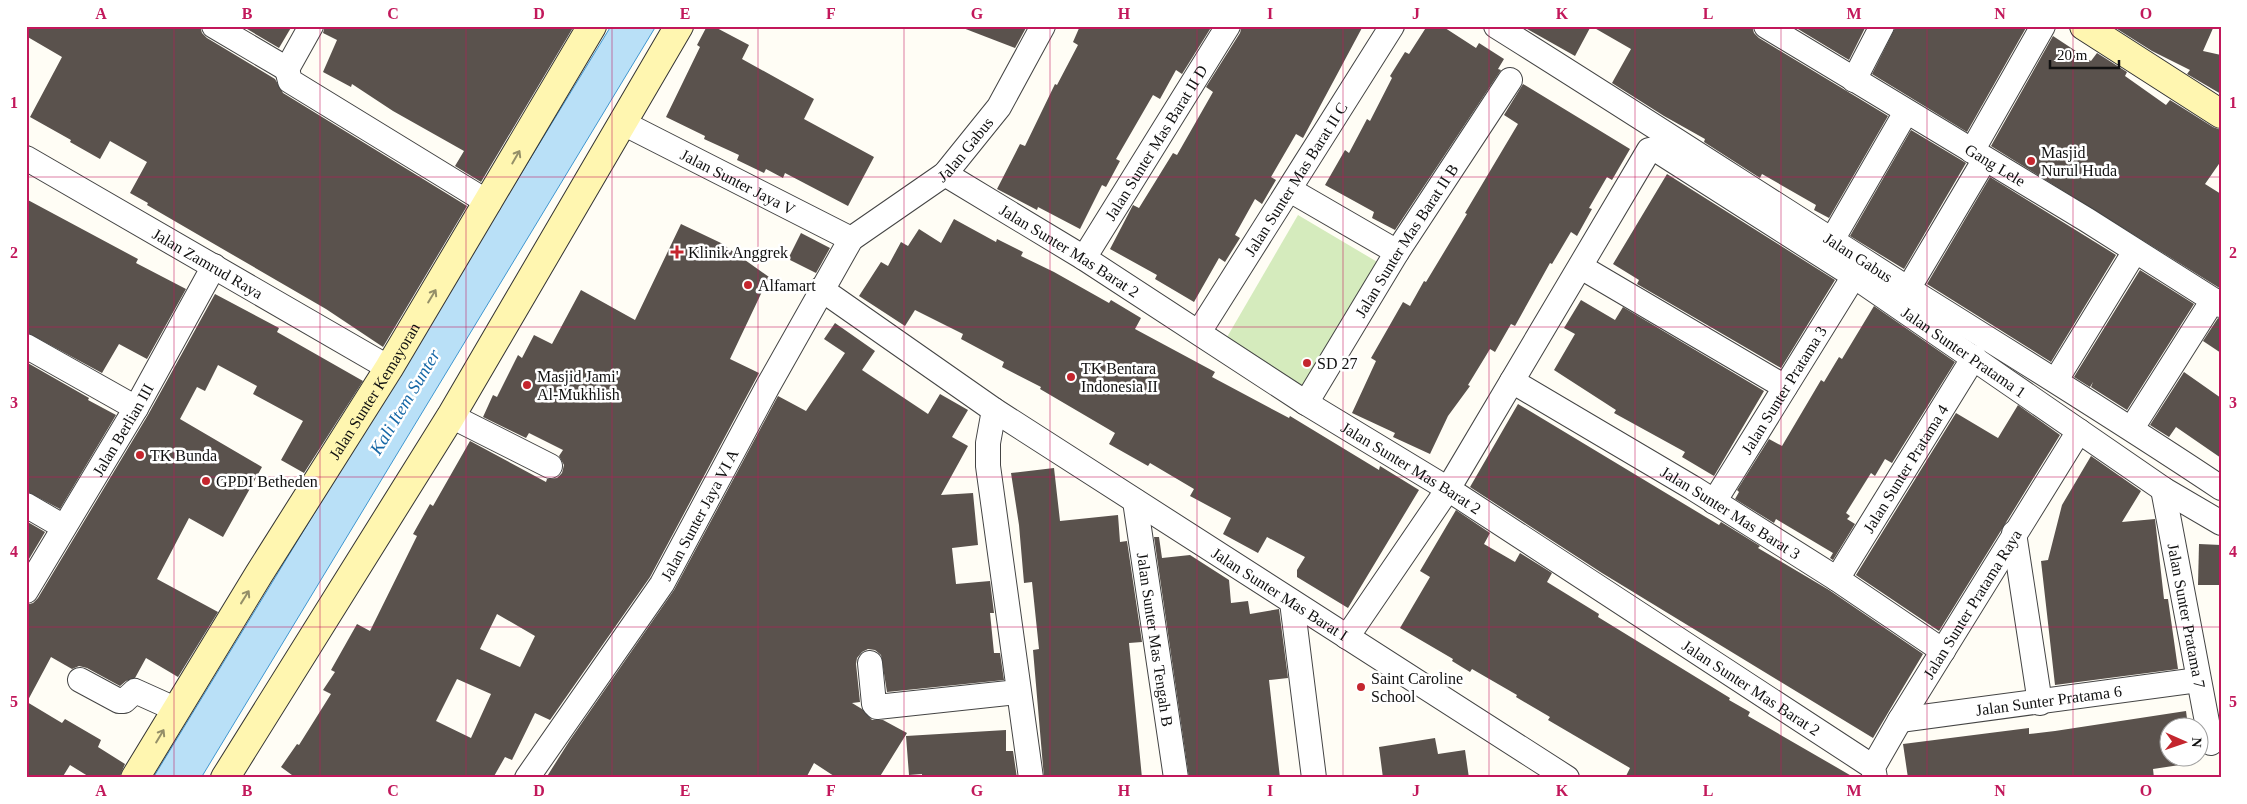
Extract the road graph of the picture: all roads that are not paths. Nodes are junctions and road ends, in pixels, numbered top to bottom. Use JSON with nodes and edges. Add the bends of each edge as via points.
{"nodes":[{"id":1,"x":214,"y":26,"type":"edge"},
{"id":2,"x":311,"y":26,"type":"edge"},
{"id":3,"x":592,"y":26,"type":"edge"},
{"id":4,"x":680,"y":26,"type":"edge"},
{"id":5,"x":1043,"y":26,"type":"edge"},
{"id":6,"x":1228,"y":26,"type":"edge"},
{"id":7,"x":1392,"y":26,"type":"edge"},
{"id":8,"x":1496,"y":26,"type":"edge"},
{"id":9,"x":1882,"y":26,"type":"edge"},
{"id":10,"x":2043,"y":26,"type":"edge"},
{"id":11,"x":2084,"y":26,"type":"edge"},
{"id":12,"x":1778,"y":29,"type":"edge"},
{"id":13,"x":287,"y":69,"type":"junction"},
{"id":14,"x":1510,"y":80,"type":"dead end"},
{"id":15,"x":1854,"y":80,"type":"junction"},
{"id":16,"x":1906,"y":112,"type":"junction"},
{"id":17,"x":2221,"y":114,"type":"edge"},
{"id":18,"x":623,"y":123,"type":"junction"},
{"id":19,"x":1979,"y":155,"type":"junction"},
{"id":20,"x":26,"y":158,"type":"edge"},
{"id":21,"x":945,"y":174,"type":"junction"},
{"id":22,"x":1290,"y":190,"type":"junction"},
{"id":23,"x":488,"y":204,"type":"junction"},
{"id":24,"x":851,"y":239,"type":"junction"},
{"id":25,"x":1832,"y":240,"type":"junction"},
{"id":26,"x":2135,"y":251,"type":"junction"},
{"id":27,"x":1397,"y":252,"type":"junction"},
{"id":28,"x":1084,"y":258,"type":"junction"},
{"id":29,"x":214,"y":266,"type":"junction"},
{"id":30,"x":1581,"y":267,"type":"junction"},
{"id":31,"x":1854,"y":276,"type":"junction"},
{"id":32,"x":821,"y":289,"type":"junction"},
{"id":33,"x":1908,"y":289,"type":"junction"},
{"id":34,"x":2217,"y":303,"type":"edge"},
{"id":35,"x":1199,"y":332,"type":"junction"},
{"id":36,"x":26,"y":346,"type":"edge"},
{"id":37,"x":1974,"y":357,"type":"junction"},
{"id":38,"x":389,"y":368,"type":"junction"},
{"id":39,"x":2056,"y":380,"type":"junction"},
{"id":40,"x":1512,"y":381,"type":"junction"},
{"id":41,"x":1785,"y":387,"type":"junction"},
{"id":42,"x":1306,"y":403,"type":"junction"},
{"id":43,"x":136,"y":408,"type":"junction"},
{"id":44,"x":994,"y":410,"type":"junction"},
{"id":45,"x":451,"y":416,"type":"junction"},
{"id":46,"x":2132,"y":428,"type":"junction"},
{"id":47,"x":2079,"y":431,"type":"junction"},
{"id":48,"x":550,"y":466,"type":"dead end"},
{"id":49,"x":2221,"y":488,"type":"edge"},
{"id":50,"x":1448,"y":489,"type":"junction"},
{"id":51,"x":2163,"y":489,"type":"junction"},
{"id":52,"x":1135,"y":501,"type":"junction"},
{"id":53,"x":1714,"y":502,"type":"junction"},
{"id":54,"x":26,"y":505,"type":"edge"},
{"id":55,"x":2221,"y":523,"type":"edge"},
{"id":56,"x":64,"y":526,"type":"junction"},
{"id":57,"x":2014,"y":533,"type":"junction"},
{"id":58,"x":1836,"y":579,"type":"junction"},
{"id":59,"x":26,"y":590,"type":"edge"},
{"id":60,"x":1292,"y":602,"type":"junction"},
{"id":61,"x":1347,"y":637,"type":"junction"},
{"id":62,"x":1943,"y":650,"type":"junction"},
{"id":63,"x":870,"y":663,"type":"dead end"},
{"id":64,"x":80,"y":680,"type":"dead end"},
{"id":65,"x":2198,"y":680,"type":"junction"},
{"id":66,"x":1018,"y":692,"type":"junction"},
{"id":67,"x":2040,"y":703,"type":"junction"},
{"id":68,"x":176,"y":709,"type":"junction"},
{"id":69,"x":1900,"y":720,"type":"junction"},
{"id":70,"x":2211,"y":743,"type":"dead end"},
{"id":71,"x":1874,"y":772,"type":"edge"},
{"id":72,"x":135,"y":778,"type":"edge"},
{"id":73,"x":225,"y":778,"type":"edge"},
{"id":74,"x":527,"y":778,"type":"edge"},
{"id":75,"x":1031,"y":778,"type":"edge"},
{"id":76,"x":1176,"y":778,"type":"edge"},
{"id":77,"x":1314,"y":778,"type":"edge"},
{"id":78,"x":1567,"y":778,"type":"edge"}],
"edges":[{"from":1,"to":13,"type":"street"},
{"from":2,"to":13,"type":"street"},
{"from":23,"to":3,"type":"main road","name":"Jalan Sunter Kemayoran","one_way":true},
{"from":4,"to":18,"type":"main road"},
{"from":5,"to":21,"type":"street","name":"Jalan Gabus","via":[[999,106]]},
{"from":6,"to":28,"type":"street","name":"Jalan Sunter Mas Barat II D"},
{"from":7,"to":22,"type":"street","name":"Jalan Sunter Mas Barat II C"},
{"from":8,"to":25,"type":"street","name":"Jalan Gabus"},
{"from":9,"to":15,"type":"street"},
{"from":10,"to":19,"type":"street"},
{"from":11,"to":17,"type":"main road"},
{"from":12,"to":15,"type":"street","name":"Gang Lele"},
{"from":13,"to":23,"type":"street","via":[[290,81]]},
{"from":14,"to":27,"type":"street","name":"Jalan Sunter Mas Barat II B"},
{"from":15,"to":16,"type":"street","name":"Gang Lele"},
{"from":16,"to":19,"type":"street","name":"Gang Lele"},
{"from":16,"to":25,"type":"street"},
{"from":18,"to":24,"type":"street","name":"Jalan Sunter Jaya V"},
{"from":18,"to":45,"type":"main road"},
{"from":19,"to":26,"type":"street","name":"Gang Lele"},
{"from":19,"to":33,"type":"street"},
{"from":20,"to":29,"type":"street","name":"Jalan Zamrud Raya"},
{"from":21,"to":24,"type":"street","name":"Jalan Gabus"},
{"from":21,"to":28,"type":"street","name":"Jalan Sunter Mas Barat 2"},
{"from":22,"to":27,"type":"street"},
{"from":22,"to":35,"type":"street","name":"Jalan Sunter Mas Barat II C"},
{"from":38,"to":23,"type":"main road","name":"Jalan Sunter Kemayoran","one_way":true},
{"from":24,"to":32,"type":"street","name":"Jalan Sunter Jaya VI A"},
{"from":25,"to":33,"type":"street","name":"Jalan Gabus"},
{"from":26,"to":34,"type":"street","name":"Gang Lele"},
{"from":26,"to":39,"type":"street"},
{"from":27,"to":42,"type":"street","name":"Jalan Sunter Mas Barat II B"},
{"from":28,"to":35,"type":"street","name":"Jalan Sunter Mas Barat 2"},
{"from":29,"to":38,"type":"street","name":"Jalan Zamrud Raya"},
{"from":29,"to":43,"type":"street","name":"Jalan Berlian III"},
{"from":30,"to":31,"type":"street","name":"Jalan Sunter Pratama 1","via":[[1649,150],[1655,149]]},
{"from":30,"to":40,"type":"street"},
{"from":30,"to":41,"type":"street"},
{"from":31,"to":37,"type":"street","name":"Jalan Sunter Pratama 1"},
{"from":31,"to":41,"type":"street","name":"Jalan Sunter Pratama 3"},
{"from":32,"to":44,"type":"street","name":"Jalan Sunter Mas Barat I"},
{"from":32,"to":74,"type":"street","name":"Jalan Sunter Jaya VI A","via":[[662,584]]},
{"from":33,"to":39,"type":"street","name":"Jalan Gabus"},
{"from":34,"to":46,"type":"street"},
{"from":35,"to":42,"type":"street","name":"Jalan Sunter Mas Barat 2"},
{"from":36,"to":43,"type":"street"},
{"from":37,"to":47,"type":"street","name":"Jalan Sunter Pratama 1"},
{"from":37,"to":58,"type":"street","name":"Jalan Sunter Pratama 4"},
{"from":68,"to":38,"type":"main road","name":"Jalan Sunter Kemayoran","one_way":true},
{"from":39,"to":46,"type":"street","name":"Jalan Gabus"},
{"from":40,"to":50,"type":"street"},
{"from":40,"to":53,"type":"street","name":"Jalan Sunter Mas Barat 3"},
{"from":41,"to":53,"type":"street","name":"Jalan Sunter Pratama 3"},
{"from":42,"to":50,"type":"street","name":"Jalan Sunter Mas Barat 2"},
{"from":43,"to":56,"type":"street","name":"Jalan Berlian III"},
{"from":44,"to":52,"type":"street","name":"Jalan Sunter Mas Barat I"},
{"from":44,"to":66,"type":"street","via":[[988,466]]},
{"from":45,"to":48,"type":"street"},
{"from":45,"to":73,"type":"main road"},
{"from":46,"to":49,"type":"street","name":"Jalan Gabus"},
{"from":47,"to":51,"type":"street","name":"Jalan Sunter Pratama 1"},
{"from":47,"to":57,"type":"street","name":"Jalan Sunter Pratama Raya"},
{"from":50,"to":61,"type":"street"},
{"from":50,"to":71,"type":"street","name":"Jalan Sunter Mas Barat 2"},
{"from":51,"to":55,"type":"street","name":"Jalan Sunter Pratama 1"},
{"from":51,"to":65,"type":"street","name":"Jalan Sunter Pratama 7"},
{"from":52,"to":60,"type":"street","name":"Jalan Sunter Mas Barat I"},
{"from":52,"to":76,"type":"street","name":"Jalan Sunter Mas Tengah B"},
{"from":53,"to":58,"type":"street","name":"Jalan Sunter Mas Barat 3"},
{"from":54,"to":56,"type":"street"},
{"from":56,"to":59,"type":"street","name":"Jalan Berlian III"},
{"from":57,"to":62,"type":"street","name":"Jalan Sunter Pratama Raya"},
{"from":57,"to":67,"type":"street"},
{"from":58,"to":62,"type":"street","name":"Jalan Sunter Mas Barat 3"},
{"from":60,"to":61,"type":"street","name":"Jalan Sunter Mas Barat I"},
{"from":60,"to":77,"type":"street"},
{"from":61,"to":78,"type":"street","name":"Jalan Sunter Mas Barat I"},
{"from":62,"to":69,"type":"street","name":"Jalan Sunter Pratama Raya"},
{"from":63,"to":66,"type":"street","via":[[877,707]]},
{"from":64,"to":68,"type":"street","via":[[119,701],[124,701],[135,691]]},
{"from":65,"to":67,"type":"street","name":"Jalan Sunter Pratama 6"},
{"from":65,"to":70,"type":"street","name":"Jalan Sunter Pratama 7"},
{"from":66,"to":75,"type":"street"},
{"from":67,"to":69,"type":"street","name":"Jalan Sunter Pratama 6"},
{"from":72,"to":68,"type":"main road","name":"Jalan Sunter Kemayoran","one_way":true},
{"from":69,"to":71,"type":"street","name":"Jalan Sunter Pratama Raya"}]}
